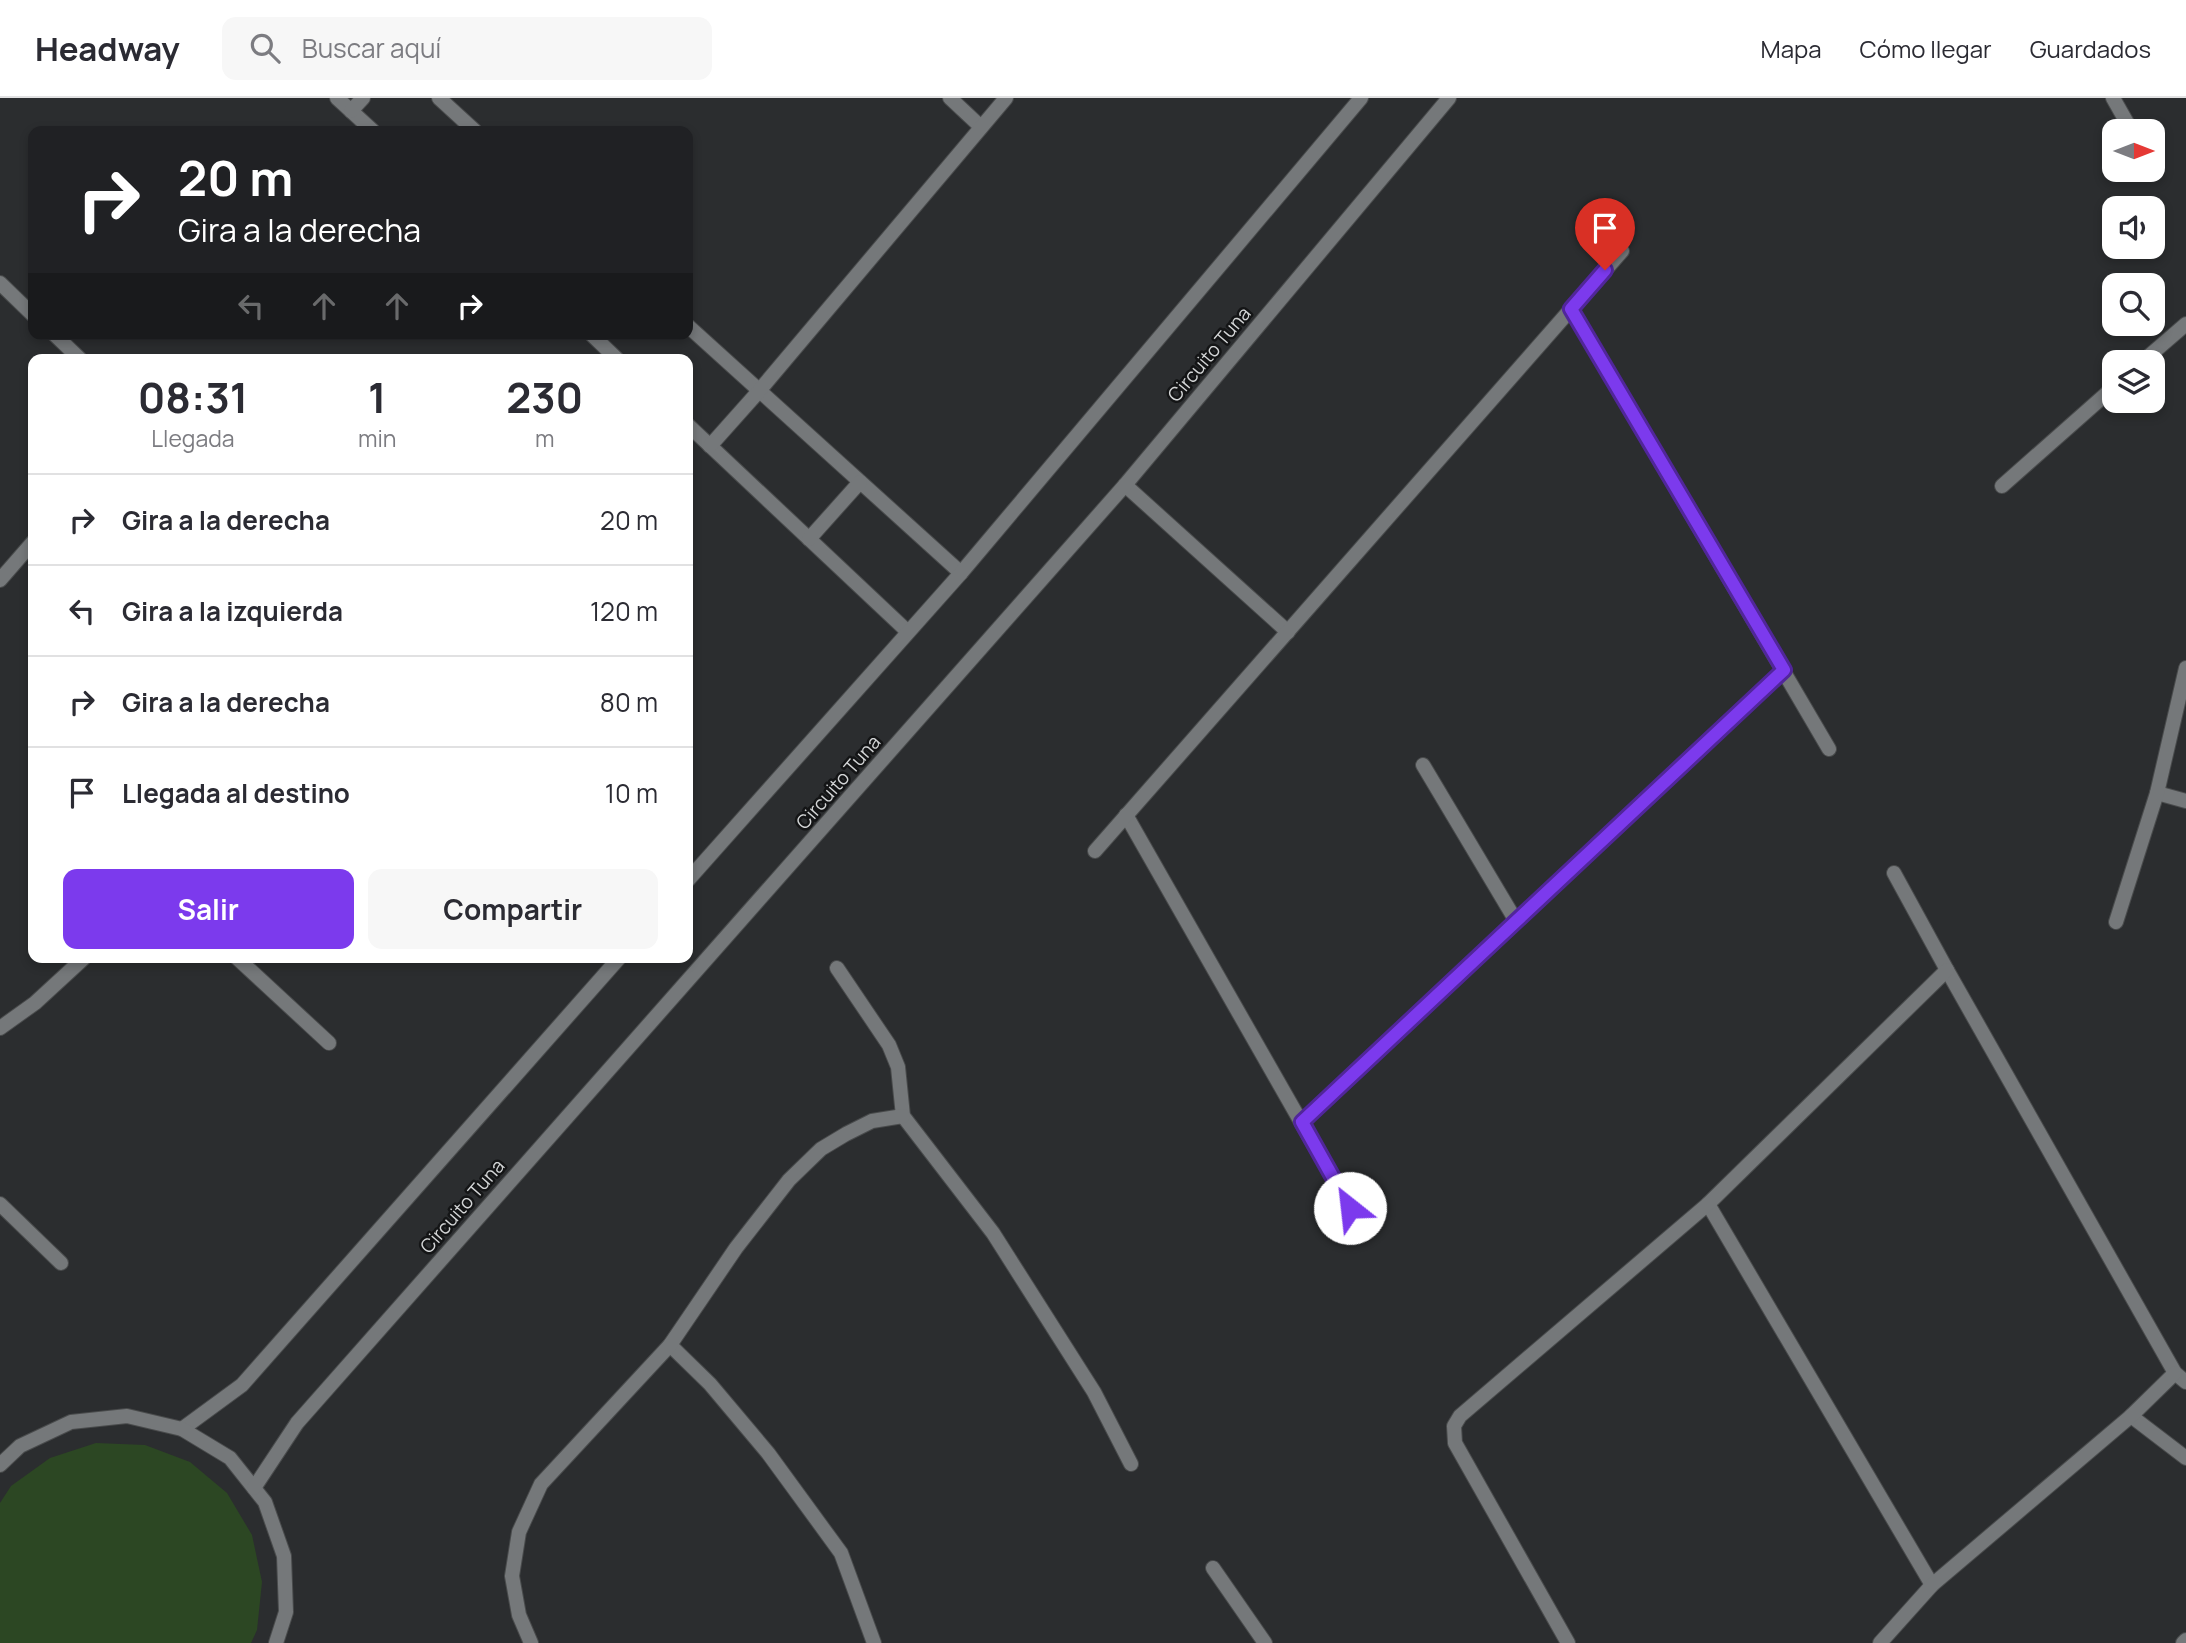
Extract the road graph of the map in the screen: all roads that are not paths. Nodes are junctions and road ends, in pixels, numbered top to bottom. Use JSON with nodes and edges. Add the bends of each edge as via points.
{"nodes":[{"id":1,"x":337,"y":98,"type":"edge"},
{"id":2,"x":363,"y":98,"type":"edge"},
{"id":3,"x":439,"y":98,"type":"edge"},
{"id":4,"x":950,"y":98,"type":"edge"},
{"id":5,"x":1006,"y":98,"type":"edge"},
{"id":6,"x":1361,"y":98,"type":"edge"},
{"id":7,"x":1449,"y":98,"type":"edge"},
{"id":8,"x":2113,"y":98,"type":"edge"},
{"id":9,"x":351,"y":111,"type":"junction"},
{"id":10,"x":2125,"y":119,"type":"edge"},
{"id":11,"x":368,"y":126,"type":"edge"},
{"id":12,"x":470,"y":126,"type":"edge"},
{"id":13,"x":981,"y":127,"type":"junction"},
{"id":14,"x":1622,"y":251,"type":"dead end"},
{"id":15,"x":0,"y":283,"type":"edge"},
{"id":16,"x":28,"y":309,"type":"edge"},
{"id":17,"x":1571,"y":309,"type":"junction"},
{"id":18,"x":2186,"y":324,"type":"edge"},
{"id":19,"x":693,"y":331,"type":"edge"},
{"id":20,"x":60,"y":340,"type":"edge"},
{"id":21,"x":597,"y":340,"type":"edge"},
{"id":22,"x":2156,"y":350,"type":"edge"},
{"id":23,"x":75,"y":354,"type":"edge"},
{"id":24,"x":612,"y":354,"type":"edge"},
{"id":25,"x":759,"y":391,"type":"junction"},
{"id":26,"x":2102,"y":398,"type":"edge"},
{"id":27,"x":693,"y":430,"type":"edge"},
{"id":28,"x":710,"y":446,"type":"junction"},
{"id":29,"x":860,"y":482,"type":"junction"},
{"id":30,"x":1125,"y":485,"type":"junction"},
{"id":31,"x":2002,"y":486,"type":"dead end"},
{"id":32,"x":809,"y":539,"type":"junction"},
{"id":33,"x":28,"y":548,"type":"edge"},
{"id":34,"x":961,"y":573,"type":"junction"},
{"id":35,"x":0,"y":580,"type":"edge"},
{"id":36,"x":908,"y":631,"type":"junction"},
{"id":37,"x":1288,"y":632,"type":"junction"},
{"id":38,"x":2186,"y":668,"type":"edge"},
{"id":39,"x":1784,"y":670,"type":"junction"},
{"id":40,"x":1829,"y":749,"type":"dead end"},
{"id":41,"x":1423,"y":765,"type":"dead end"},
{"id":42,"x":2157,"y":793,"type":"junction"},
{"id":43,"x":2186,"y":801,"type":"edge"},
{"id":44,"x":1126,"y":815,"type":"junction"},
{"id":45,"x":1095,"y":851,"type":"dead end"},
{"id":46,"x":1894,"y":873,"type":"dead end"},
{"id":47,"x":693,"y":874,"type":"edge"},
{"id":48,"x":1516,"y":921,"type":"junction"},
{"id":49,"x":2116,"y":922,"type":"dead end"},
{"id":50,"x":78,"y":963,"type":"edge"},
{"id":51,"x":242,"y":963,"type":"edge"},
{"id":52,"x":615,"y":963,"type":"edge"},
{"id":53,"x":837,"y":968,"type":"dead end"},
{"id":54,"x":1947,"y":971,"type":"junction"},
{"id":55,"x":0,"y":1028,"type":"edge"},
{"id":56,"x":329,"y":1043,"type":"dead end"},
{"id":57,"x":903,"y":1116,"type":"junction"},
{"id":58,"x":1302,"y":1122,"type":"junction"},
{"id":59,"x":0,"y":1204,"type":"edge"},
{"id":60,"x":1708,"y":1204,"type":"junction"},
{"id":61,"x":1350,"y":1208,"type":"dead end"},
{"id":62,"x":61,"y":1263,"type":"dead end"},
{"id":63,"x":670,"y":1345,"type":"junction"},
{"id":64,"x":2180,"y":1378,"type":"edge"},
{"id":65,"x":2132,"y":1416,"type":"junction"},
{"id":66,"x":182,"y":1429,"type":"junction"},
{"id":67,"x":2186,"y":1458,"type":"edge"},
{"id":68,"x":1131,"y":1464,"type":"dead end"},
{"id":69,"x":0,"y":1465,"type":"edge"},
{"id":70,"x":254,"y":1489,"type":"junction"},
{"id":71,"x":1213,"y":1568,"type":"dead end"},
{"id":72,"x":1932,"y":1585,"type":"junction"},
{"id":73,"x":276,"y":1643,"type":"edge"},
{"id":74,"x":531,"y":1643,"type":"edge"},
{"id":75,"x":874,"y":1643,"type":"edge"},
{"id":76,"x":1265,"y":1643,"type":"edge"},
{"id":77,"x":1568,"y":1643,"type":"edge"},
{"id":78,"x":1880,"y":1643,"type":"edge"}],
"edges":[{"from":1,"to":9,"type":"street"},
{"from":2,"to":9,"type":"street"},
{"from":3,"to":12,"type":"street"},
{"from":4,"to":13,"type":"street"},
{"from":5,"to":13,"type":"street"},
{"from":6,"to":34,"type":"street"},
{"from":7,"to":30,"type":"street","name":"Circuito Tuna"},
{"from":8,"to":10,"type":"street"},
{"from":9,"to":11,"type":"street"},
{"from":13,"to":25,"type":"street"},
{"from":14,"to":17,"type":"street"},
{"from":15,"to":16,"type":"street"},
{"from":17,"to":37,"type":"street"},
{"from":17,"to":39,"type":"street"},
{"from":18,"to":22,"type":"street"},
{"from":19,"to":25,"type":"street"},
{"from":20,"to":23,"type":"street"},
{"from":21,"to":24,"type":"street"},
{"from":25,"to":28,"type":"street"},
{"from":25,"to":29,"type":"street"},
{"from":26,"to":31,"type":"street"},
{"from":27,"to":28,"type":"street"},
{"from":28,"to":32,"type":"street"},
{"from":29,"to":32,"type":"street"},
{"from":29,"to":34,"type":"street"},
{"from":30,"to":37,"type":"street"},
{"from":30,"to":70,"type":"street","name":"Circuito Tuna","via":[[306,1412]]},
{"from":32,"to":36,"type":"street"},
{"from":33,"to":35,"type":"street"},
{"from":34,"to":36,"type":"street"},
{"from":36,"to":47,"type":"street"},
{"from":37,"to":44,"type":"street"},
{"from":38,"to":42,"type":"street"},
{"from":39,"to":40,"type":"street"},
{"from":39,"to":48,"type":"street"},
{"from":41,"to":48,"type":"street"},
{"from":42,"to":43,"type":"street"},
{"from":42,"to":49,"type":"street"},
{"from":44,"to":45,"type":"street"},
{"from":44,"to":58,"type":"street"},
{"from":46,"to":54,"type":"street"},
{"from":48,"to":58,"type":"street"},
{"from":50,"to":55,"type":"street"},
{"from":51,"to":56,"type":"street"},
{"from":52,"to":66,"type":"street","via":[[242,1385]]},
{"from":53,"to":57,"type":"street","via":[[889,1045],[898,1067]]},
{"from":54,"to":60,"type":"street"},
{"from":54,"to":64,"type":"street"},
{"from":57,"to":63,"type":"street","via":[[872,1121],[846,1134],[821,1149],[789,1180]]},
{"from":57,"to":68,"type":"street","via":[[993,1233],[1094,1392]]},
{"from":58,"to":61,"type":"street"},
{"from":59,"to":62,"type":"street"},
{"from":60,"to":72,"type":"street"},
{"from":60,"to":77,"type":"street","via":[[1460,1416],[1454,1426],[1455,1443]]},
{"from":63,"to":74,"type":"street","via":[[541,1485],[519,1532],[512,1576],[519,1615]]},
{"from":63,"to":75,"type":"street","via":[[768,1453],[841,1553]]},
{"from":64,"to":65,"type":"street"},
{"from":65,"to":67,"type":"street"},
{"from":65,"to":72,"type":"street"},
{"from":66,"to":69,"type":"street","via":[[127,1416],[71,1422],[20,1446]]},
{"from":66,"to":70,"type":"street","via":[[230,1458]]},
{"from":70,"to":73,"type":"street","via":[[265,1502],[284,1556],[286,1612]]},
{"from":71,"to":76,"type":"street"},
{"from":72,"to":78,"type":"street"}]}
